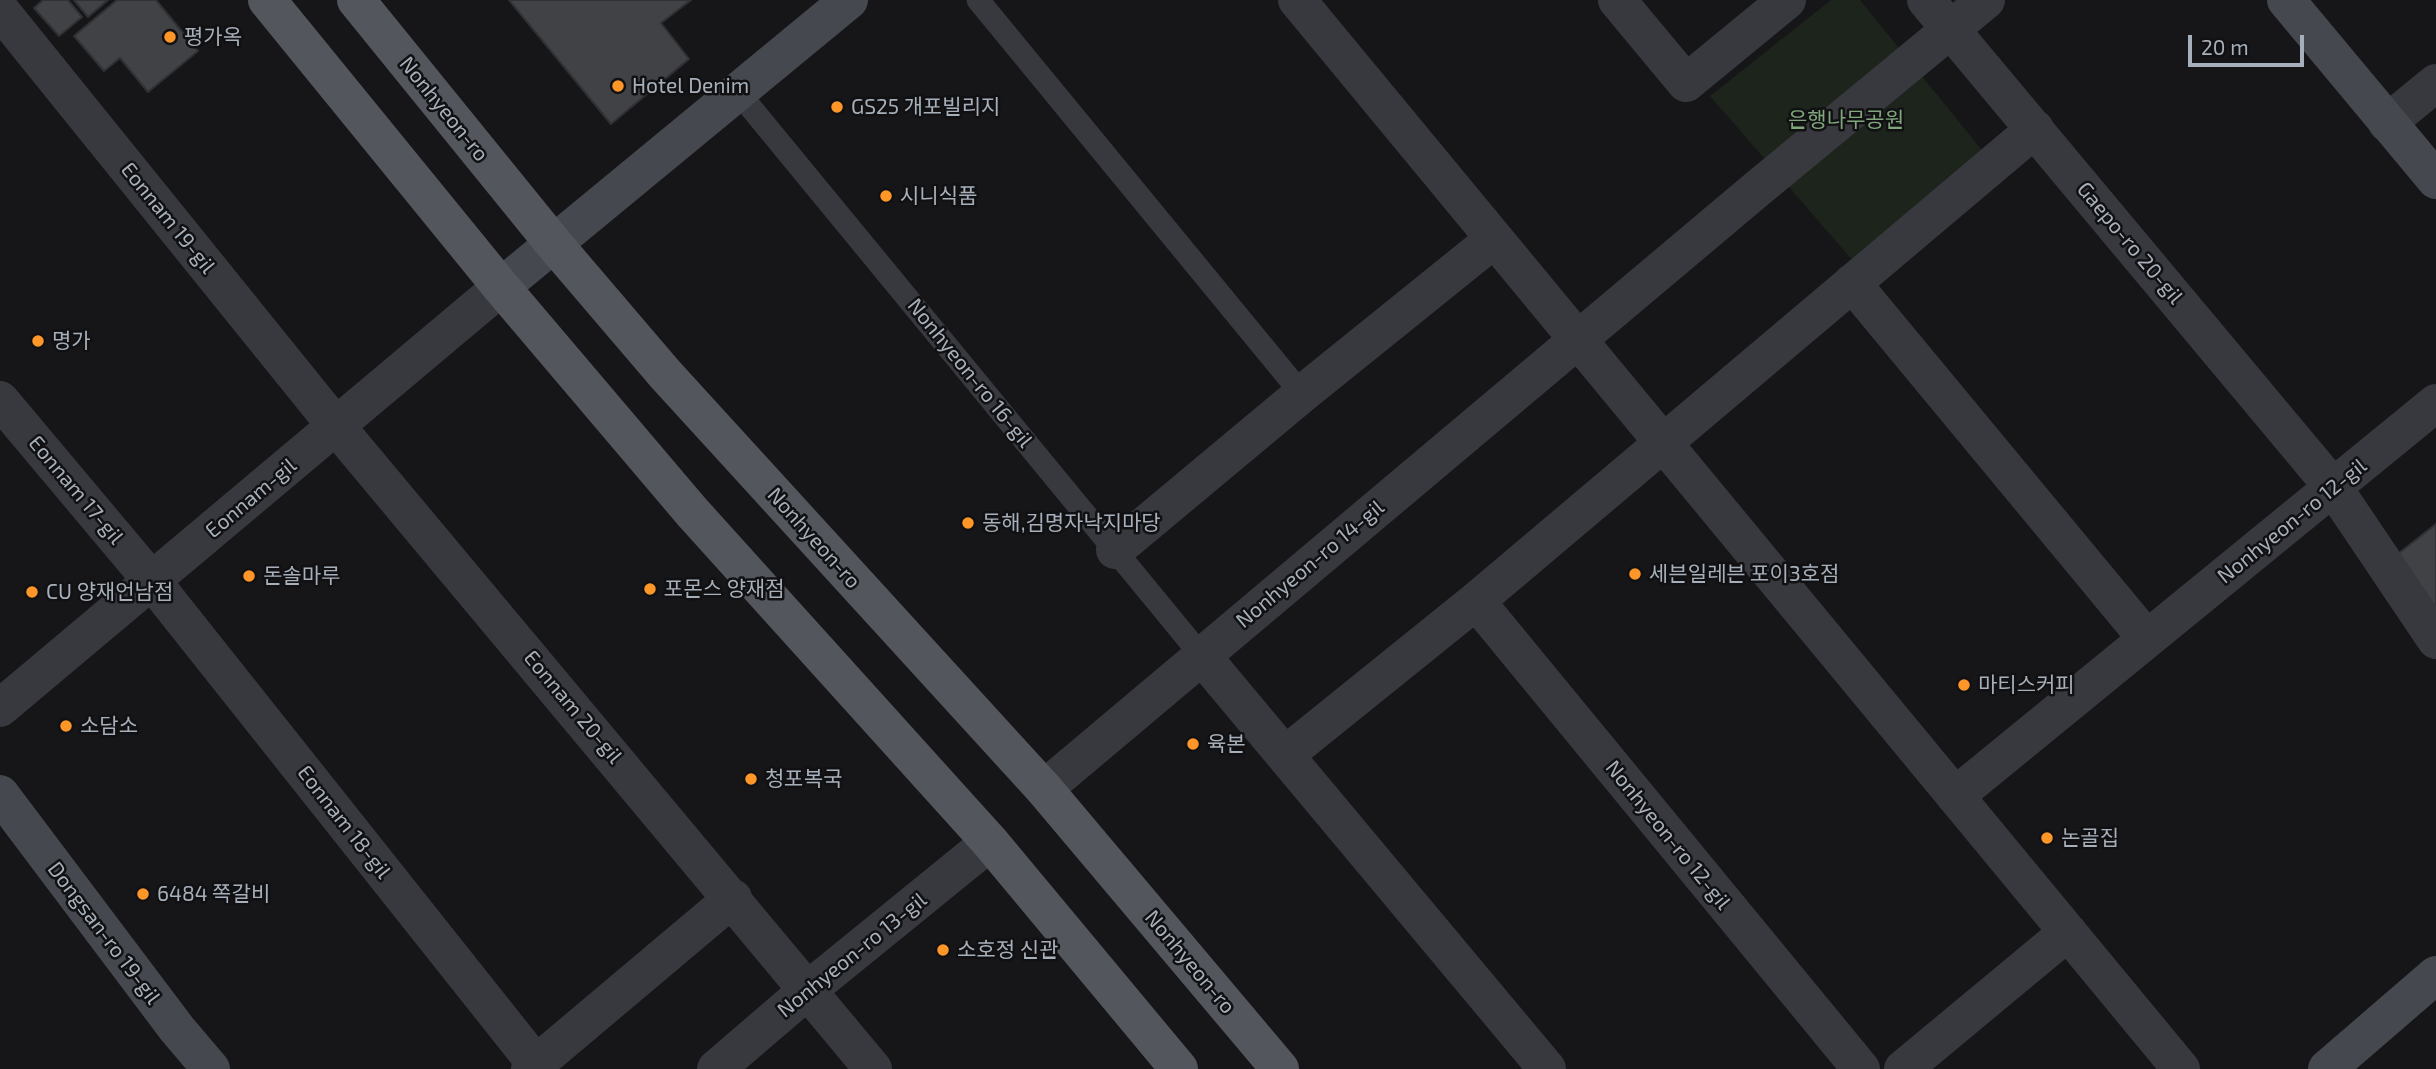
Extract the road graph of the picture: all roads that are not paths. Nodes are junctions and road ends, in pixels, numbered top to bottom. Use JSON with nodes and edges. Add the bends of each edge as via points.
{"nodes":[{"id":1,"x":267,"y":0,"type":"edge"},
{"id":2,"x":356,"y":0,"type":"edge"},
{"id":3,"x":849,"y":0,"type":"edge"},
{"id":4,"x":978,"y":0,"type":"edge"},
{"id":5,"x":1297,"y":0,"type":"edge"},
{"id":6,"x":1617,"y":0,"type":"edge"},
{"id":7,"x":1787,"y":0,"type":"edge"},
{"id":8,"x":1926,"y":0,"type":"edge"},
{"id":9,"x":1986,"y":0,"type":"edge"},
{"id":10,"x":2286,"y":0,"type":"edge"},
{"id":11,"x":0,"y":10,"type":"edge"},
{"id":12,"x":1950,"y":30,"type":"junction"},
{"id":13,"x":2436,"y":83,"type":"edge"},
{"id":14,"x":738,"y":92,"type":"junction"},
{"id":15,"x":2387,"y":123,"type":"junction"},
{"id":16,"x":2035,"y":129,"type":"junction"},
{"id":17,"x":2436,"y":180,"type":"edge"},
{"id":18,"x":1493,"y":240,"type":"junction"},
{"id":19,"x":554,"y":244,"type":"junction"},
{"id":20,"x":1852,"y":283,"type":"junction"},
{"id":21,"x":501,"y":287,"type":"junction"},
{"id":22,"x":1578,"y":341,"type":"junction"},
{"id":23,"x":1302,"y":394,"type":"junction"},
{"id":24,"x":0,"y":400,"type":"edge"},
{"id":25,"x":2436,"y":403,"type":"edge"},
{"id":26,"x":336,"y":426,"type":"junction"},
{"id":27,"x":1663,"y":442,"type":"junction"},
{"id":28,"x":2333,"y":487,"type":"junction"},
{"id":29,"x":1115,"y":550,"type":"junction"},
{"id":30,"x":152,"y":581,"type":"junction"},
{"id":31,"x":1476,"y":601,"type":"junction"},
{"id":32,"x":2147,"y":639,"type":"junction"},
{"id":33,"x":2436,"y":640,"type":"edge"},
{"id":34,"x":1201,"y":655,"type":"junction"},
{"id":35,"x":0,"y":708,"type":"edge"},
{"id":36,"x":1285,"y":755,"type":"junction"},
{"id":37,"x":1044,"y":789,"type":"junction"},
{"id":38,"x":0,"y":794,"type":"edge"},
{"id":39,"x":1955,"y":796,"type":"junction"},
{"id":40,"x":990,"y":842,"type":"junction"},
{"id":41,"x":733,"y":898,"type":"junction"},
{"id":42,"x":2068,"y":933,"type":"junction"},
{"id":43,"x":2436,"y":975,"type":"edge"},
{"id":44,"x":808,"y":990,"type":"junction"},
{"id":45,"x":533,"y":1067,"type":"edge"},
{"id":46,"x":211,"y":1069,"type":"edge"},
{"id":47,"x":716,"y":1069,"type":"edge"},
{"id":48,"x":873,"y":1069,"type":"edge"},
{"id":49,"x":1179,"y":1069,"type":"edge"},
{"id":50,"x":1280,"y":1069,"type":"edge"},
{"id":51,"x":1547,"y":1069,"type":"edge"},
{"id":52,"x":1861,"y":1069,"type":"edge"},
{"id":53,"x":1903,"y":1069,"type":"edge"},
{"id":54,"x":2180,"y":1069,"type":"edge"},
{"id":55,"x":2327,"y":1069,"type":"edge"}],
"edges":[{"from":1,"to":21,"type":"main road"},
{"from":2,"to":19,"type":"main road","name":"Nonhyeon-ro"},
{"from":3,"to":14,"type":"street"},
{"from":4,"to":23,"type":"lane"},
{"from":5,"to":18,"type":"street"},
{"from":6,"to":7,"type":"street","via":[[1686,83]]},
{"from":8,"to":12,"type":"street","name":"Gaepo-ro 20-gil"},
{"from":9,"to":12,"type":"street","name":"Nonhyeon-ro 14-gil"},
{"from":10,"to":15,"type":"street"},
{"from":11,"to":26,"type":"street","name":"Eonnam 19-gil"},
{"from":12,"to":16,"type":"street","name":"Gaepo-ro 20-gil"},
{"from":12,"to":22,"type":"street","name":"Nonhyeon-ro 14-gil"},
{"from":13,"to":15,"type":"street"},
{"from":14,"to":19,"type":"street"},
{"from":14,"to":29,"type":"lane","name":"Nonhyeon-ro 16-gil"},
{"from":15,"to":17,"type":"street"},
{"from":16,"to":20,"type":"street"},
{"from":16,"to":28,"type":"street","name":"Gaepo-ro 20-gil"},
{"from":18,"to":22,"type":"street"},
{"from":18,"to":23,"type":"street"},
{"from":19,"to":21,"type":"street"},
{"from":19,"to":37,"type":"main road","name":"Nonhyeon-ro","via":[[665,374]]},
{"from":20,"to":27,"type":"street"},
{"from":20,"to":32,"type":"street"},
{"from":21,"to":26,"type":"street","name":"Eonnam-gil"},
{"from":21,"to":40,"type":"main road","via":[[692,512]]},
{"from":22,"to":27,"type":"street"},
{"from":22,"to":34,"type":"street","name":"Nonhyeon-ro 14-gil"},
{"from":23,"to":29,"type":"street"},
{"from":24,"to":30,"type":"street","name":"Eonnam 17-gil"},
{"from":25,"to":28,"type":"street","name":"Nonhyeon-ro 12-gil"},
{"from":26,"to":30,"type":"street","name":"Eonnam-gil"},
{"from":26,"to":41,"type":"street","name":"Eonnam 20-gil"},
{"from":27,"to":31,"type":"street"},
{"from":27,"to":39,"type":"street"},
{"from":28,"to":32,"type":"street","name":"Nonhyeon-ro 12-gil"},
{"from":28,"to":33,"type":"street","name":"Gaepo-ro 20-gil"},
{"from":29,"to":34,"type":"lane","name":"Nonhyeon-ro 16-gil"},
{"from":30,"to":35,"type":"street","name":"Eonnam-gil"},
{"from":30,"to":45,"type":"street","name":"Eonnam 18-gil"},
{"from":31,"to":36,"type":"street"},
{"from":31,"to":52,"type":"street","name":"Nonhyeon-ro 12-gil"},
{"from":32,"to":39,"type":"street","name":"Nonhyeon-ro 12-gil"},
{"from":34,"to":36,"type":"street"},
{"from":34,"to":37,"type":"street","name":"Nonhyeon-ro 14-gil"},
{"from":36,"to":51,"type":"street"},
{"from":37,"to":50,"type":"main road","name":"Nonhyeon-ro"},
{"from":38,"to":46,"type":"street","name":"Dongsan-ro 19-gil"},
{"from":39,"to":42,"type":"street"},
{"from":40,"to":44,"type":"street","name":"Nonhyeon-ro 13-gil"},
{"from":40,"to":49,"type":"main road"},
{"from":41,"to":44,"type":"street","name":"Eonnam 20-gil"},
{"from":41,"to":45,"type":"street"},
{"from":42,"to":53,"type":"street"},
{"from":42,"to":54,"type":"street"},
{"from":43,"to":55,"type":"street"},
{"from":44,"to":47,"type":"street","name":"Nonhyeon-ro 13-gil"},
{"from":44,"to":48,"type":"street","name":"Eonnam 20-gil"}]}
